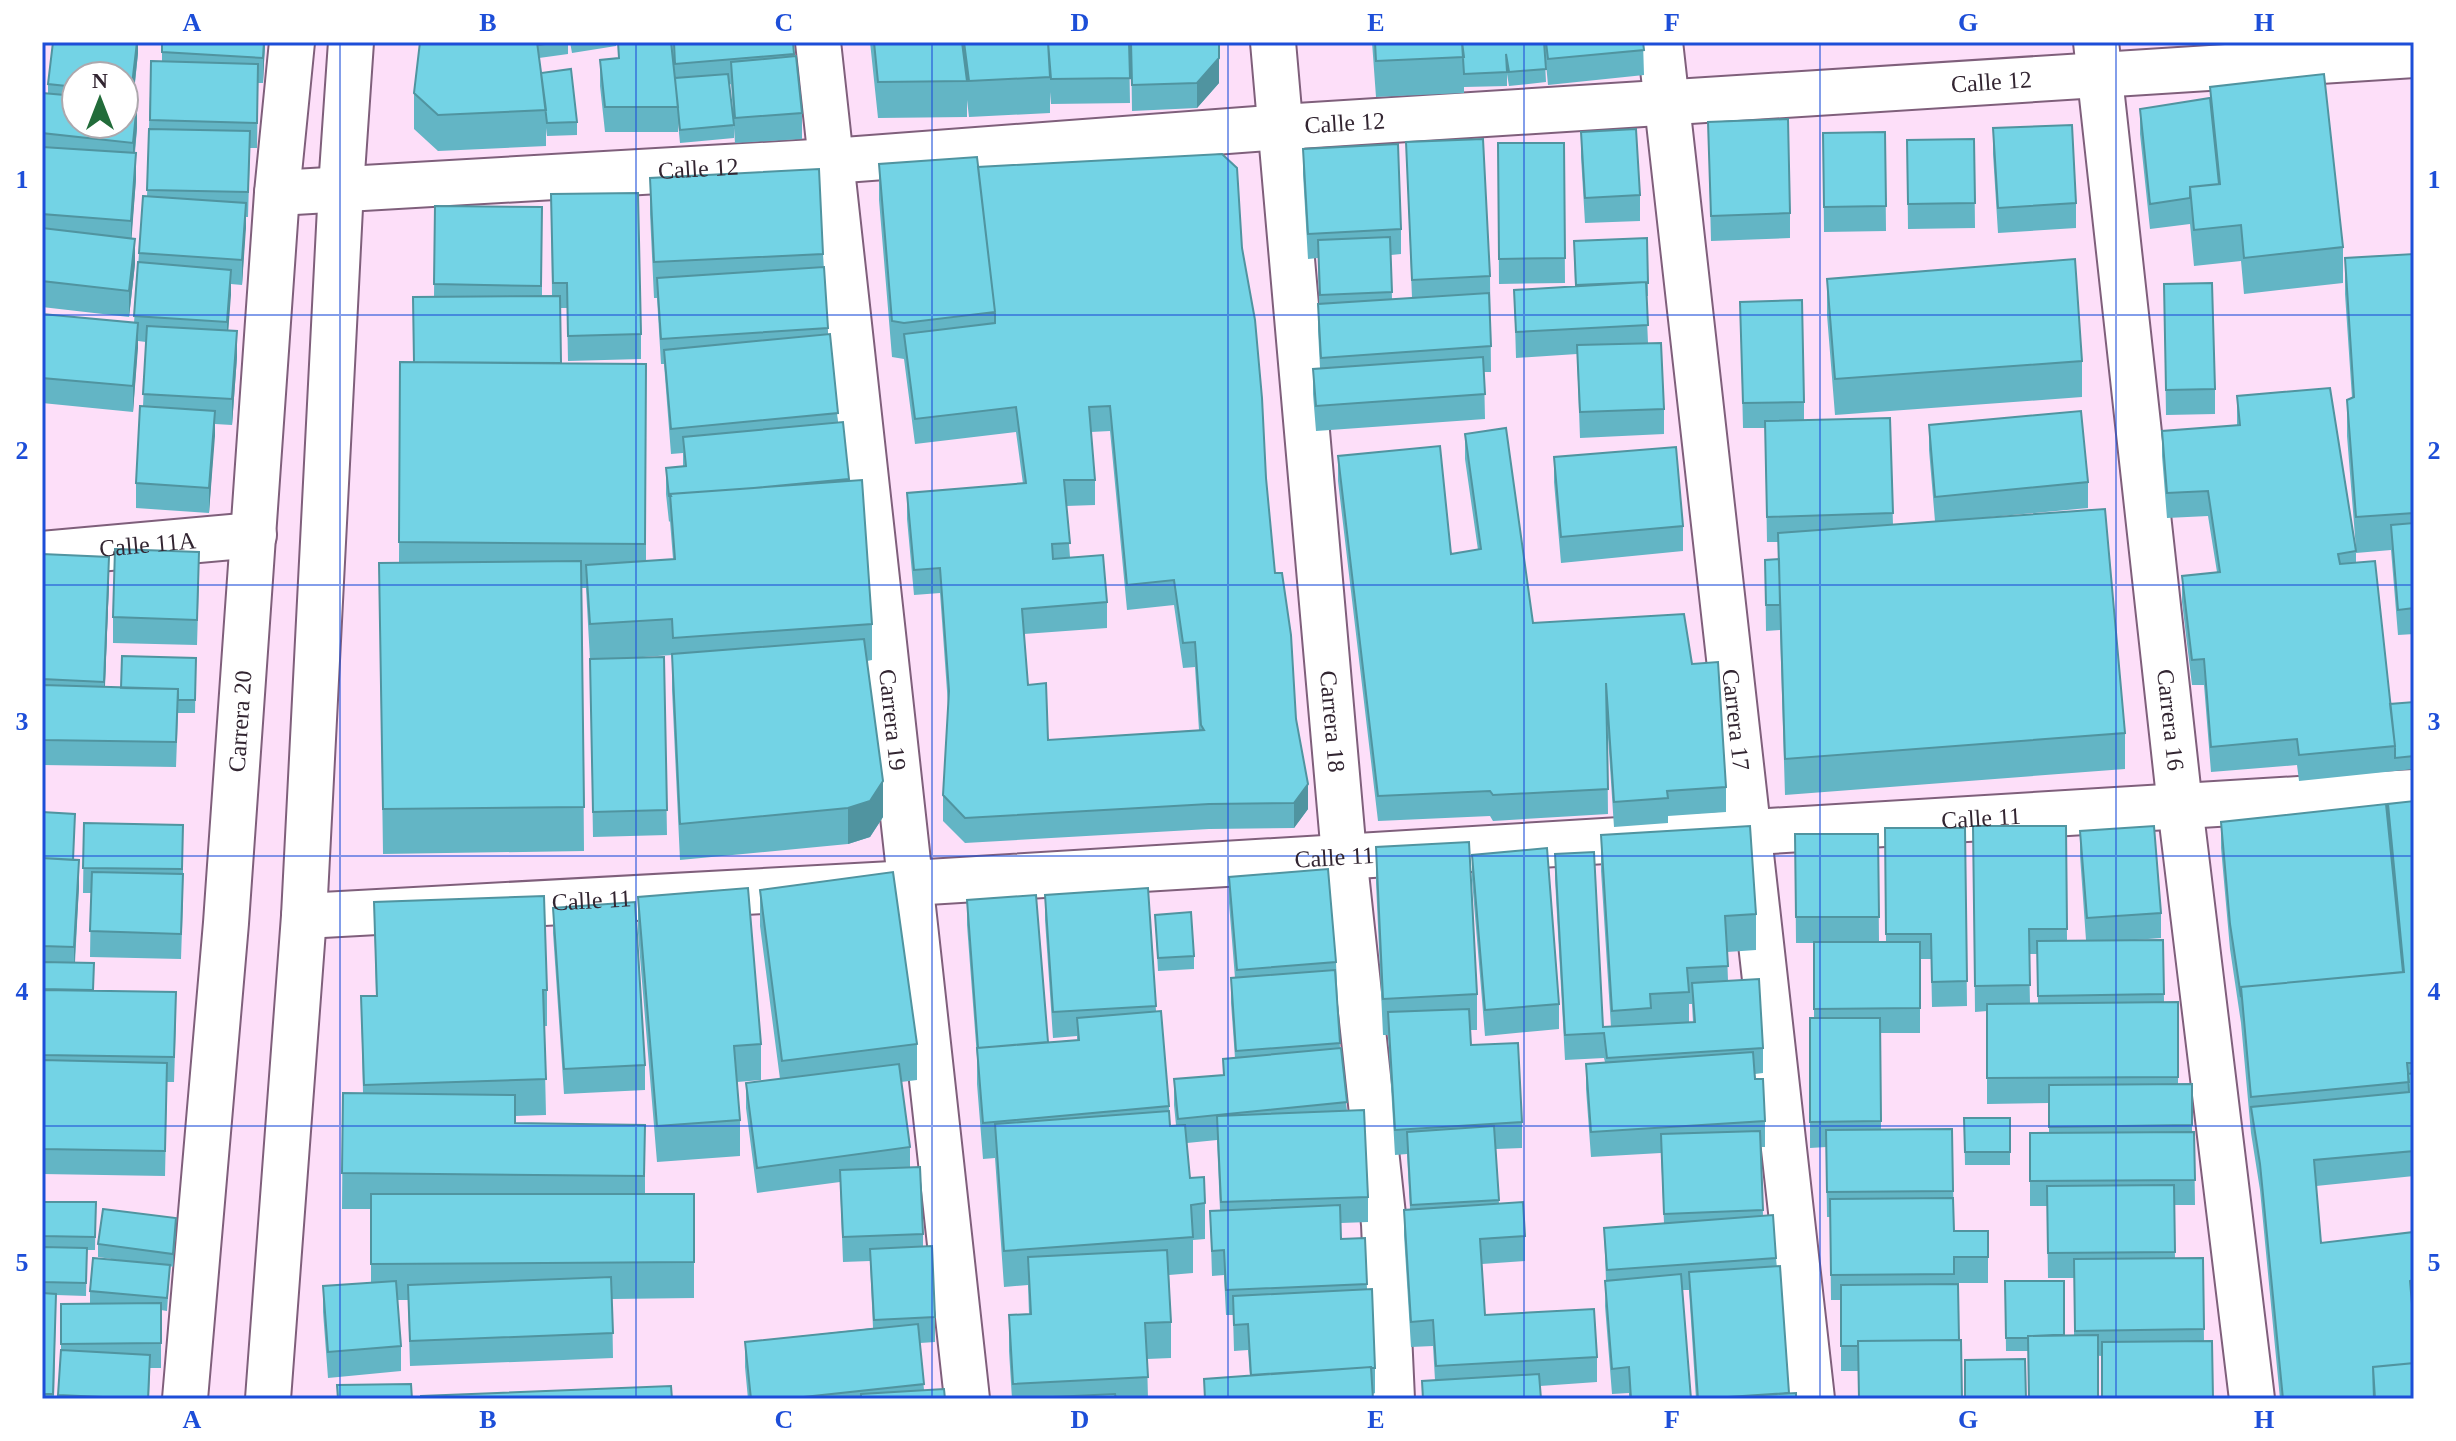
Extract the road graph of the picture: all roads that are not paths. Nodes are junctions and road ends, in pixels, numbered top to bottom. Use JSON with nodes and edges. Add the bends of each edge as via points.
{"nodes":[{"id":1,"x":292,"y":42,"type":"edge"},
{"id":2,"x":351,"y":42,"type":"edge"},
{"id":3,"x":818,"y":42,"type":"edge"},
{"id":4,"x":1273,"y":42,"type":"edge"},
{"id":5,"x":1660,"y":42,"type":"edge"},
{"id":6,"x":2414,"y":55,"type":"edge"},
{"id":7,"x":2098,"y":59,"type":"edge"},
{"id":8,"x":1667,"y":103,"type":"junction"},
{"id":9,"x":1282,"y":127,"type":"junction"},
{"id":10,"x":831,"y":161,"type":"junction"},
{"id":11,"x":341,"y":188,"type":"junction"},
{"id":12,"x":277,"y":193,"type":"junction"},
{"id":13,"x":254,"y":535,"type":"junction"},
{"id":14,"x":42,"y":554,"type":"edge"},
{"id":15,"x":2414,"y":792,"type":"edge"},
{"id":16,"x":2180,"y":806,"type":"junction"},
{"id":17,"x":1750,"y":831,"type":"junction"},
{"id":18,"x":1344,"y":855,"type":"junction"},
{"id":19,"x":911,"y":883,"type":"junction"},
{"id":20,"x":304,"y":916,"type":"junction"},
{"id":21,"x":185,"y":1399,"type":"edge"},
{"id":22,"x":268,"y":1399,"type":"edge"},
{"id":23,"x":967,"y":1399,"type":"edge"},
{"id":24,"x":1392,"y":1399,"type":"edge"},
{"id":25,"x":1812,"y":1399,"type":"edge"},
{"id":26,"x":2252,"y":1399,"type":"edge"}],
"edges":[{"from":1,"to":12,"type":"street","name":"Carrera 20"},
{"from":2,"to":11,"type":"street"},
{"from":3,"to":10,"type":"street","name":"Carrera 19"},
{"from":4,"to":9,"type":"street","name":"Carrera 18"},
{"from":5,"to":8,"type":"street","name":"Carrera 17"},
{"from":6,"to":7,"type":"street","name":"Calle 12"},
{"from":7,"to":8,"type":"street","name":"Calle 12"},
{"from":7,"to":16,"type":"street","name":"Carrera 16"},
{"from":8,"to":9,"type":"street","name":"Calle 12"},
{"from":8,"to":17,"type":"street","name":"Carrera 17"},
{"from":9,"to":10,"type":"street","name":"Calle 12"},
{"from":9,"to":18,"type":"street","name":"Carrera 18"},
{"from":10,"to":11,"type":"street","name":"Calle 12"},
{"from":10,"to":19,"type":"street","name":"Carrera 19"},
{"from":11,"to":12,"type":"street","name":"Calle 12"},
{"from":11,"to":20,"type":"street"},
{"from":12,"to":13,"type":"street","name":"Carrera 20"},
{"from":13,"to":14,"type":"street","name":"Calle 11A"},
{"from":13,"to":21,"type":"street","name":"Carrera 20"},
{"from":15,"to":16,"type":"street","name":"Calle 11"},
{"from":16,"to":17,"type":"street","name":"Calle 11"},
{"from":16,"to":26,"type":"street","name":"Carrera 16"},
{"from":17,"to":18,"type":"street","name":"Calle 11"},
{"from":17,"to":25,"type":"street","name":"Carrera 17"},
{"from":18,"to":19,"type":"street","name":"Calle 11"},
{"from":18,"to":24,"type":"street","name":"Carrera 18","via":[[1384,1224]]},
{"from":19,"to":20,"type":"street","name":"Calle 11"},
{"from":19,"to":23,"type":"street","name":"Carrera 19"},
{"from":20,"to":22,"type":"street"}]}
